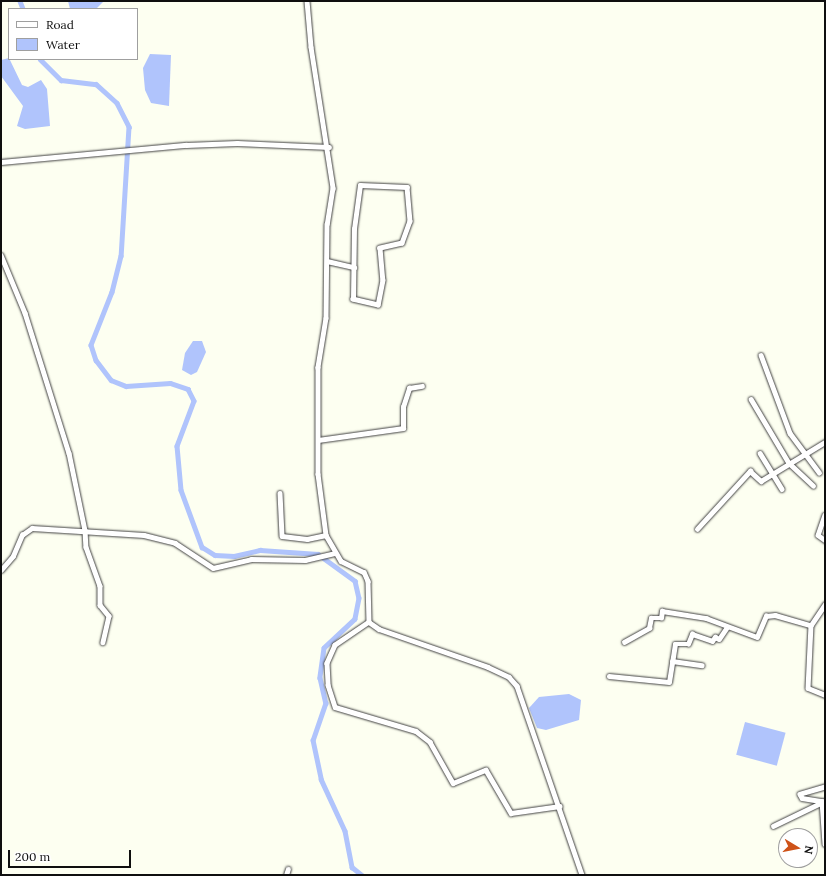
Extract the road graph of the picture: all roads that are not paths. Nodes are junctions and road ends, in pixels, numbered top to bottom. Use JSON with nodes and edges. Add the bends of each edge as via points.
{"nodes":[{"id":1,"x":307,"y":1,"type":"edge"},
{"id":2,"x":329,"y":148,"type":"junction"},
{"id":3,"x":1,"y":162,"type":"edge"},
{"id":4,"x":1,"y":255,"type":"edge"},
{"id":5,"x":327,"y":261,"type":"junction"},
{"id":6,"x":354,"y":267,"type":"junction"},
{"id":7,"x":761,"y":355,"type":"dead end"},
{"id":8,"x":422,"y":386,"type":"dead end"},
{"id":9,"x":752,"y":399,"type":"dead end"},
{"id":10,"x":318,"y":440,"type":"junction"},
{"id":11,"x":825,"y":442,"type":"edge"},
{"id":12,"x":760,"y":453,"type":"dead end"},
{"id":13,"x":803,"y":454,"type":"junction"},
{"id":14,"x":789,"y":463,"type":"junction"},
{"id":15,"x":819,"y":472,"type":"dead end"},
{"id":16,"x":771,"y":473,"type":"junction"},
{"id":17,"x":813,"y":485,"type":"dead end"},
{"id":18,"x":782,"y":489,"type":"dead end"},
{"id":19,"x":280,"y":493,"type":"dead end"},
{"id":20,"x":825,"y":515,"type":"edge"},
{"id":21,"x":697,"y":529,"type":"dead end"},
{"id":22,"x":86,"y":530,"type":"junction"},
{"id":23,"x":326,"y":535,"type":"junction"},
{"id":24,"x":825,"y":540,"type":"edge"},
{"id":25,"x":334,"y":554,"type":"junction"},
{"id":26,"x":1,"y":570,"type":"edge"},
{"id":27,"x":825,"y":604,"type":"edge"},
{"id":28,"x":369,"y":622,"type":"junction"},
{"id":29,"x":811,"y":625,"type":"junction"},
{"id":30,"x":727,"y":627,"type":"junction"},
{"id":31,"x":103,"y":642,"type":"dead end"},
{"id":32,"x":624,"y":642,"type":"dead end"},
{"id":33,"x":672,"y":661,"type":"junction"},
{"id":34,"x":702,"y":666,"type":"dead end"},
{"id":35,"x":609,"y":676,"type":"dead end"},
{"id":36,"x":825,"y":695,"type":"edge"},
{"id":37,"x":825,"y":787,"type":"edge"},
{"id":38,"x":825,"y":802,"type":"edge"},
{"id":39,"x":560,"y":806,"type":"junction"},
{"id":40,"x":772,"y":826,"type":"dead end"},
{"id":41,"x":825,"y":844,"type":"edge"},
{"id":42,"x":288,"y":869,"type":"dead end"},
{"id":43,"x":286,"y":875,"type":"edge"},
{"id":44,"x":582,"y":875,"type":"edge"}],
"edges":[{"from":1,"to":2,"type":"street","via":[[311,47]]},
{"from":2,"to":3,"type":"street","via":[[237,143],[63,154]]},
{"from":2,"to":5,"type":"street","via":[[333,188],[327,224]]},
{"from":4,"to":22,"type":"street","via":[[20,299],[54,402],[74,472]]},
{"from":5,"to":6,"type":"street"},
{"from":5,"to":10,"type":"street","via":[[326,318],[318,367]]},
{"from":6,"to":6,"type":"street","via":[[353,299],[378,305],[383,280],[380,248],[402,243],[410,221],[407,187],[360,185]]},
{"from":7,"to":13,"type":"street","via":[[790,433]]},
{"from":8,"to":10,"type":"street","via":[[409,388],[402,407],[403,428]]},
{"from":9,"to":14,"type":"street"},
{"from":10,"to":23,"type":"street","via":[[318,474]]},
{"from":11,"to":13,"type":"street"},
{"from":12,"to":16,"type":"street"},
{"from":13,"to":14,"type":"street"},
{"from":13,"to":15,"type":"street"},
{"from":14,"to":16,"type":"street"},
{"from":14,"to":17,"type":"street"},
{"from":16,"to":18,"type":"street"},
{"from":16,"to":21,"type":"street","via":[[761,481],[750,471]]},
{"from":19,"to":23,"type":"street","via":[[282,536],[307,539]]},
{"from":20,"to":24,"type":"street","via":[[818,535]]},
{"from":22,"to":25,"type":"street","via":[[144,535],[175,543],[213,568],[251,559],[311,559]]},
{"from":22,"to":26,"type":"street","via":[[70,532],[32,528],[22,535],[13,556]]},
{"from":22,"to":31,"type":"street","via":[[86,547],[100,586],[100,605],[109,616]]},
{"from":23,"to":25,"type":"street"},
{"from":25,"to":28,"type":"street","via":[[341,561],[364,572],[368,582]]},
{"from":27,"to":29,"type":"street"},
{"from":28,"to":39,"type":"street","via":[[379,629],[509,677],[517,686]]},
{"from":28,"to":39,"type":"street","via":[[335,645],[327,663],[328,685],[335,707],[416,731],[430,742],[453,783],[486,770],[511,813]]},
{"from":29,"to":30,"type":"street","via":[[775,615],[766,616],[757,637]]},
{"from":29,"to":36,"type":"street","via":[[808,688]]},
{"from":30,"to":32,"type":"street","via":[[706,618],[662,611],[661,618],[651,618],[649,628]]},
{"from":30,"to":33,"type":"street","via":[[719,639],[714,637],[712,641],[692,634],[688,644],[675,644]]},
{"from":33,"to":34,"type":"street"},
{"from":33,"to":35,"type":"street","via":[[668,682]]},
{"from":37,"to":41,"type":"street","via":[[800,794],[802,798],[822,801]]},
{"from":38,"to":40,"type":"street"},
{"from":39,"to":44,"type":"street"},
{"from":42,"to":43,"type":"street"}]}
